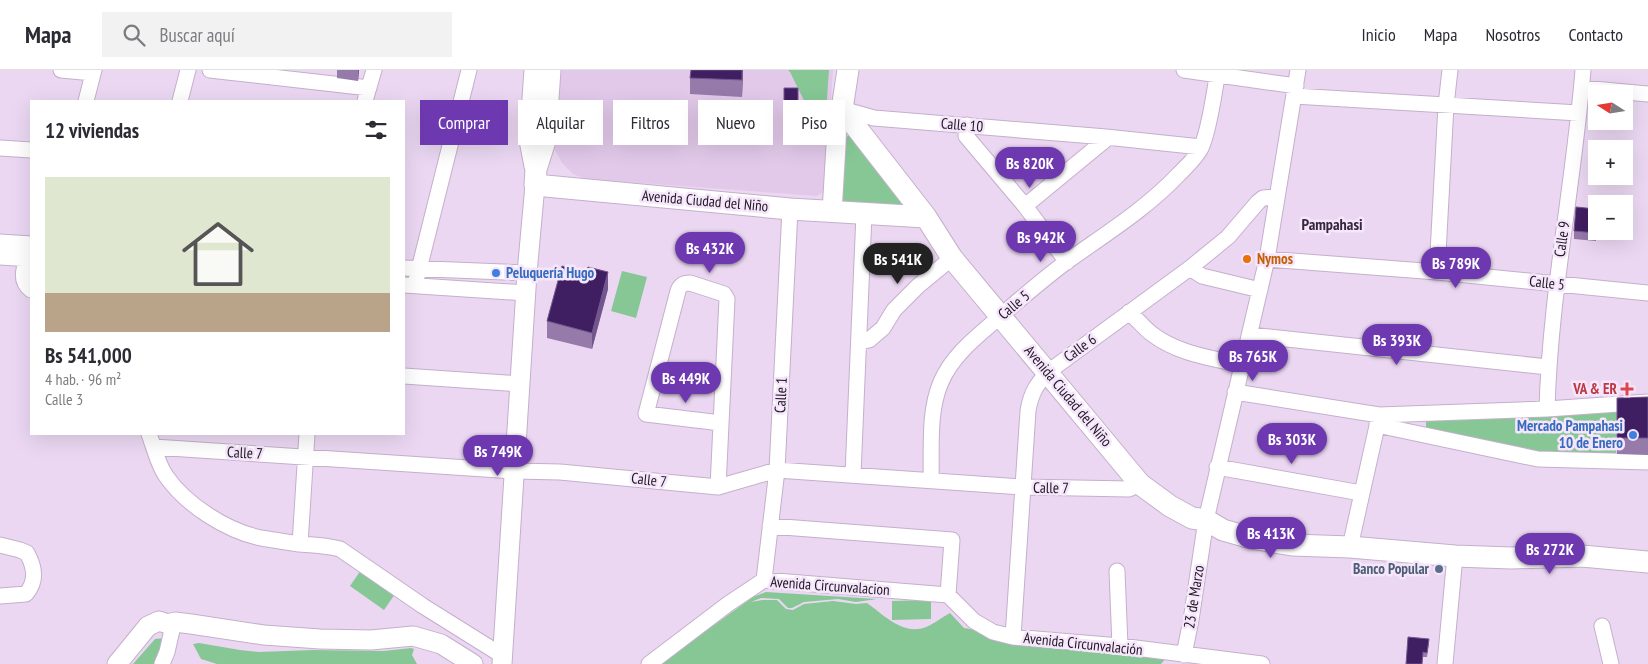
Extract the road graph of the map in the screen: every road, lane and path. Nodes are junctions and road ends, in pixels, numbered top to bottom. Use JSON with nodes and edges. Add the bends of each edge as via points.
{"nodes":[{"id":1,"x":61,"y":70,"type":"edge"},
{"id":2,"x":188,"y":70,"type":"edge"},
{"id":3,"x":210,"y":70,"type":"edge"},
{"id":4,"x":374,"y":70,"type":"edge"},
{"id":5,"x":468,"y":70,"type":"edge"},
{"id":6,"x":535,"y":70,"type":"edge"},
{"id":7,"x":550,"y":70,"type":"edge"},
{"id":8,"x":848,"y":70,"type":"edge"},
{"id":9,"x":1184,"y":70,"type":"edge"},
{"id":10,"x":1298,"y":70,"type":"edge"},
{"id":11,"x":1450,"y":70,"type":"edge"},
{"id":12,"x":1584,"y":70,"type":"edge"},
{"id":13,"x":94,"y":72,"type":"edge"},
{"id":14,"x":1218,"y":72,"type":"edge"},
{"id":15,"x":1582,"y":88,"type":"junction"},
{"id":16,"x":1295,"y":91,"type":"junction"},
{"id":17,"x":1648,"y":94,"type":"edge"},
{"id":18,"x":367,"y":95,"type":"edge"},
{"id":19,"x":86,"y":100,"type":"edge"},
{"id":20,"x":180,"y":100,"type":"edge"},
{"id":21,"x":843,"y":100,"type":"edge"},
{"id":22,"x":1446,"y":105,"type":"junction"},
{"id":23,"x":845,"y":110,"type":"edge"},
{"id":24,"x":845,"y":113,"type":"edge"},
{"id":25,"x":1579,"y":113,"type":"junction"},
{"id":26,"x":967,"y":125,"type":"junction"},
{"id":27,"x":1106,"y":137,"type":"junction"},
{"id":28,"x":836,"y":145,"type":"edge"},
{"id":29,"x":1201,"y":147,"type":"junction"},
{"id":30,"x":0,"y":148,"type":"edge"},
{"id":31,"x":30,"y":150,"type":"edge"},
{"id":32,"x":535,"y":177,"type":"junction"},
{"id":33,"x":1277,"y":197,"type":"junction"},
{"id":34,"x":1025,"y":206,"type":"junction"},
{"id":35,"x":790,"y":209,"type":"junction"},
{"id":36,"x":832,"y":212,"type":"junction"},
{"id":37,"x":864,"y":214,"type":"junction"},
{"id":38,"x":926,"y":218,"type":"junction"},
{"id":39,"x":0,"y":242,"type":"edge"},
{"id":40,"x":30,"y":254,"type":"edge"},
{"id":41,"x":0,"y":257,"type":"edge"},
{"id":42,"x":952,"y":258,"type":"junction"},
{"id":43,"x":1267,"y":259,"type":"junction"},
{"id":44,"x":1067,"y":262,"type":"junction"},
{"id":45,"x":1190,"y":268,"type":"junction"},
{"id":46,"x":411,"y":269,"type":"edge"},
{"id":47,"x":1437,"y":272,"type":"junction"},
{"id":48,"x":527,"y":273,"type":"junction"},
{"id":49,"x":1556,"y":284,"type":"junction"},
{"id":50,"x":409,"y":285,"type":"edge"},
{"id":51,"x":30,"y":289,"type":"edge"},
{"id":52,"x":1260,"y":290,"type":"junction"},
{"id":53,"x":526,"y":293,"type":"junction"},
{"id":54,"x":1648,"y":293,"type":"edge"},
{"id":55,"x":1130,"y":312,"type":"junction"},
{"id":56,"x":1000,"y":316,"type":"junction"},
{"id":57,"x":1250,"y":335,"type":"junction"},
{"id":58,"x":859,"y":342,"type":"junction"},
{"id":59,"x":1242,"y":364,"type":"junction"},
{"id":60,"x":1548,"y":367,"type":"junction"},
{"id":61,"x":1048,"y":372,"type":"junction"},
{"id":62,"x":405,"y":376,"type":"edge"},
{"id":63,"x":521,"y":384,"type":"junction"},
{"id":64,"x":1236,"y":392,"type":"junction"},
{"id":65,"x":1648,"y":402,"type":"edge"},
{"id":66,"x":1547,"y":409,"type":"junction"},
{"id":67,"x":1378,"y":420,"type":"junction"},
{"id":68,"x":721,"y":423,"type":"junction"},
{"id":69,"x":307,"y":435,"type":"edge"},
{"id":70,"x":152,"y":441,"type":"edge"},
{"id":71,"x":305,"y":456,"type":"junction"},
{"id":72,"x":1648,"y":462,"type":"edge"},
{"id":73,"x":1217,"y":467,"type":"junction"},
{"id":74,"x":777,"y":470,"type":"junction"},
{"id":75,"x":515,"y":471,"type":"junction"},
{"id":76,"x":853,"y":474,"type":"junction"},
{"id":77,"x":932,"y":480,"type":"junction"},
{"id":78,"x":1140,"y":484,"type":"junction"},
{"id":79,"x":718,"y":487,"type":"junction"},
{"id":80,"x":1023,"y":487,"type":"junction"},
{"id":81,"x":1361,"y":493,"type":"junction"},
{"id":82,"x":1206,"y":520,"type":"junction"},
{"id":83,"x":770,"y":526,"type":"junction"},
{"id":84,"x":300,"y":544,"type":"junction"},
{"id":85,"x":0,"y":545,"type":"edge"},
{"id":86,"x":1350,"y":547,"type":"junction"},
{"id":87,"x":1455,"y":556,"type":"junction"},
{"id":88,"x":1648,"y":562,"type":"edge"},
{"id":89,"x":1117,"y":571,"type":"dead end"},
{"id":90,"x":764,"y":580,"type":"junction"},
{"id":91,"x":948,"y":595,"type":"junction"},
{"id":92,"x":0,"y":596,"type":"edge"},
{"id":93,"x":168,"y":624,"type":"junction"},
{"id":94,"x":1602,"y":626,"type":"dead end"},
{"id":95,"x":1013,"y":637,"type":"junction"},
{"id":96,"x":1120,"y":646,"type":"junction"},
{"id":97,"x":1184,"y":655,"type":"junction"},
{"id":98,"x":502,"y":660,"type":"edge"},
{"id":99,"x":117,"y":664,"type":"edge"},
{"id":100,"x":162,"y":664,"type":"edge"},
{"id":101,"x":473,"y":664,"type":"edge"},
{"id":102,"x":648,"y":664,"type":"edge"},
{"id":103,"x":1262,"y":664,"type":"edge"},
{"id":104,"x":1445,"y":664,"type":"edge"},
{"id":105,"x":1611,"y":664,"type":"edge"}],
"edges":[{"from":1,"to":13,"type":"street"},
{"from":2,"to":20,"type":"street"},
{"from":3,"to":18,"type":"street"},
{"from":4,"to":18,"type":"street"},
{"from":5,"to":46,"type":"street"},
{"from":6,"to":32,"type":"main road","via":[[530,140]]},
{"from":7,"to":32,"type":"main road","via":[[545,141]]},
{"from":8,"to":21,"type":"main road"},
{"from":9,"to":14,"type":"street"},
{"from":10,"to":16,"type":"street","name":"23 de Marzo"},
{"from":11,"to":22,"type":"street"},
{"from":12,"to":15,"type":"street","name":"Calle 9"},
{"from":13,"to":19,"type":"street"},
{"from":14,"to":16,"type":"street"},
{"from":14,"to":29,"type":"street","name":"Calle 5"},
{"from":15,"to":17,"type":"street"},
{"from":15,"to":25,"type":"street","name":"Calle 9"},
{"from":16,"to":22,"type":"street"},
{"from":16,"to":33,"type":"street","name":"23 de Marzo"},
{"from":22,"to":25,"type":"street"},
{"from":22,"to":47,"type":"street"},
{"from":23,"to":26,"type":"street","name":"Calle 10","via":[[874,118]]},
{"from":24,"to":38,"type":"main road"},
{"from":25,"to":49,"type":"street","name":"Calle 9"},
{"from":26,"to":27,"type":"street","name":"Calle 10"},
{"from":26,"to":34,"type":"street","via":[[966,136]]},
{"from":27,"to":29,"type":"street","name":"Calle 10"},
{"from":27,"to":34,"type":"street"},
{"from":28,"to":36,"type":"street"},
{"from":29,"to":44,"type":"street","name":"Calle 5","via":[[1162,193]]},
{"from":30,"to":31,"type":"street"},
{"from":32,"to":35,"type":"main road","name":"Avenida Ciudad del Niño"},
{"from":32,"to":48,"type":"street"},
{"from":33,"to":43,"type":"street","name":"23 de Marzo"},
{"from":33,"to":45,"type":"street","name":"Calle 6","via":[[1263,198],[1258,202],[1228,237]]},
{"from":34,"to":44,"type":"street"},
{"from":35,"to":36,"type":"main road","name":"Avenida Ciudad del Niño"},
{"from":35,"to":74,"type":"street","name":"Calle 1"},
{"from":36,"to":37,"type":"main road","name":"Avenida Ciudad del Niño"},
{"from":37,"to":38,"type":"main road","name":"Avenida Ciudad del Niño"},
{"from":37,"to":58,"type":"street"},
{"from":38,"to":42,"type":"main road","name":"Avenida Ciudad del Niño"},
{"from":39,"to":40,"type":"street"},
{"from":40,"to":41,"type":"street"},
{"from":40,"to":51,"type":"street","via":[[23,278]]},
{"from":42,"to":56,"type":"main road","name":"Avenida Ciudad del Niño"},
{"from":42,"to":58,"type":"street","via":[[918,286],[870,340]]},
{"from":43,"to":47,"type":"street","name":"Calle 5"},
{"from":43,"to":52,"type":"street","name":"23 de Marzo"},
{"from":44,"to":56,"type":"street","name":"Calle 5"},
{"from":45,"to":52,"type":"street","via":[[1202,276]]},
{"from":45,"to":55,"type":"street","name":"Calle 6"},
{"from":46,"to":48,"type":"street"},
{"from":46,"to":50,"type":"street"},
{"from":47,"to":49,"type":"street","name":"Calle 5"},
{"from":48,"to":53,"type":"street"},
{"from":49,"to":54,"type":"street","name":"Calle 5"},
{"from":49,"to":60,"type":"street","name":"Calle 9"},
{"from":50,"to":53,"type":"street"},
{"from":52,"to":57,"type":"street","name":"23 de Marzo"},
{"from":53,"to":63,"type":"street"},
{"from":55,"to":59,"type":"street","via":[[1170,345],[1186,352]]},
{"from":55,"to":61,"type":"street","name":"Calle 6"},
{"from":56,"to":61,"type":"main road","name":"Avenida Ciudad del Niño"},
{"from":56,"to":77,"type":"street","name":"Calle 5","via":[[968,345],[947,369],[940,384],[932,424]]},
{"from":57,"to":59,"type":"street","name":"23 de Marzo"},
{"from":57,"to":60,"type":"street"},
{"from":58,"to":76,"type":"street"},
{"from":59,"to":64,"type":"street","name":"23 de Marzo"},
{"from":60,"to":66,"type":"street","name":"Calle 9"},
{"from":61,"to":78,"type":"main road","name":"Avenida Ciudad del Niño"},
{"from":61,"to":80,"type":"street","name":"Calle 6","via":[[1035,386],[1030,398]]},
{"from":62,"to":63,"type":"street"},
{"from":63,"to":75,"type":"street"},
{"from":64,"to":67,"type":"street"},
{"from":64,"to":73,"type":"street","name":"23 de Marzo"},
{"from":65,"to":66,"type":"street"},
{"from":66,"to":67,"type":"street"},
{"from":67,"to":72,"type":"street","via":[[1538,459]]},
{"from":67,"to":81,"type":"street"},
{"from":68,"to":68,"type":"street","via":[[727,299],[724,294],[690,283],[682,284],[646,414]]},
{"from":68,"to":79,"type":"street"},
{"from":69,"to":71,"type":"street"},
{"from":70,"to":71,"type":"street","name":"Calle 7"},
{"from":70,"to":84,"type":"street","via":[[166,475],[181,493],[219,522],[259,537]]},
{"from":71,"to":75,"type":"street","name":"Calle 7"},
{"from":71,"to":84,"type":"street"},
{"from":73,"to":81,"type":"street"},
{"from":73,"to":82,"type":"street","name":"23 de Marzo"},
{"from":74,"to":76,"type":"street","name":"Calle 7"},
{"from":74,"to":79,"type":"street","name":"Calle 7"},
{"from":74,"to":83,"type":"street","name":"Calle 1"},
{"from":75,"to":79,"type":"street","name":"Calle 7"},
{"from":75,"to":98,"type":"street"},
{"from":76,"to":77,"type":"street","name":"Calle 7"},
{"from":77,"to":80,"type":"street","name":"Calle 7"},
{"from":78,"to":80,"type":"street","name":"Calle 7","via":[[1129,489]]},
{"from":78,"to":82,"type":"main road","name":"Avenida Ciudad del Niño","via":[[1170,506],[1192,518]]},
{"from":80,"to":95,"type":"street","name":"Calle 6"},
{"from":81,"to":86,"type":"street"},
{"from":82,"to":86,"type":"main road","name":"Avenida Ciudad del Niño","via":[[1223,530],[1251,538],[1292,545]]},
{"from":82,"to":97,"type":"street","name":"23 de Marzo"},
{"from":83,"to":90,"type":"street","name":"Calle 1"},
{"from":83,"to":91,"type":"street","via":[[952,540]]},
{"from":84,"to":98,"type":"street","via":[[340,549]]},
{"from":85,"to":92,"type":"street","via":[[27,553],[34,577],[26,594]]},
{"from":86,"to":87,"type":"main road","name":"Avenida Ciudad del Niño"},
{"from":87,"to":88,"type":"main road","name":"Avenida Ciudad del Niño","via":[[1582,556]]},
{"from":87,"to":104,"type":"street"},
{"from":89,"to":96,"type":"street"},
{"from":90,"to":91,"type":"street","name":"Avenida Circunvalacion"},
{"from":90,"to":102,"type":"street","name":"Avenida Circunvalacion"},
{"from":91,"to":95,"type":"street","name":"Avenida Circunvalación","via":[[974,621],[993,632]]},
{"from":93,"to":99,"type":"street","via":[[159,622],[148,626]]},
{"from":93,"to":100,"type":"street","via":[[172,630]]},
{"from":93,"to":101,"type":"street","via":[[174,622],[264,635],[320,639],[371,640],[413,636],[441,644]]},
{"from":94,"to":105,"type":"street"},
{"from":95,"to":96,"type":"street","name":"Avenida Circunvalación"},
{"from":96,"to":97,"type":"street","name":"Avenida Circunvalación"},
{"from":97,"to":103,"type":"street","name":"Avenida Circunvalación"}]}
